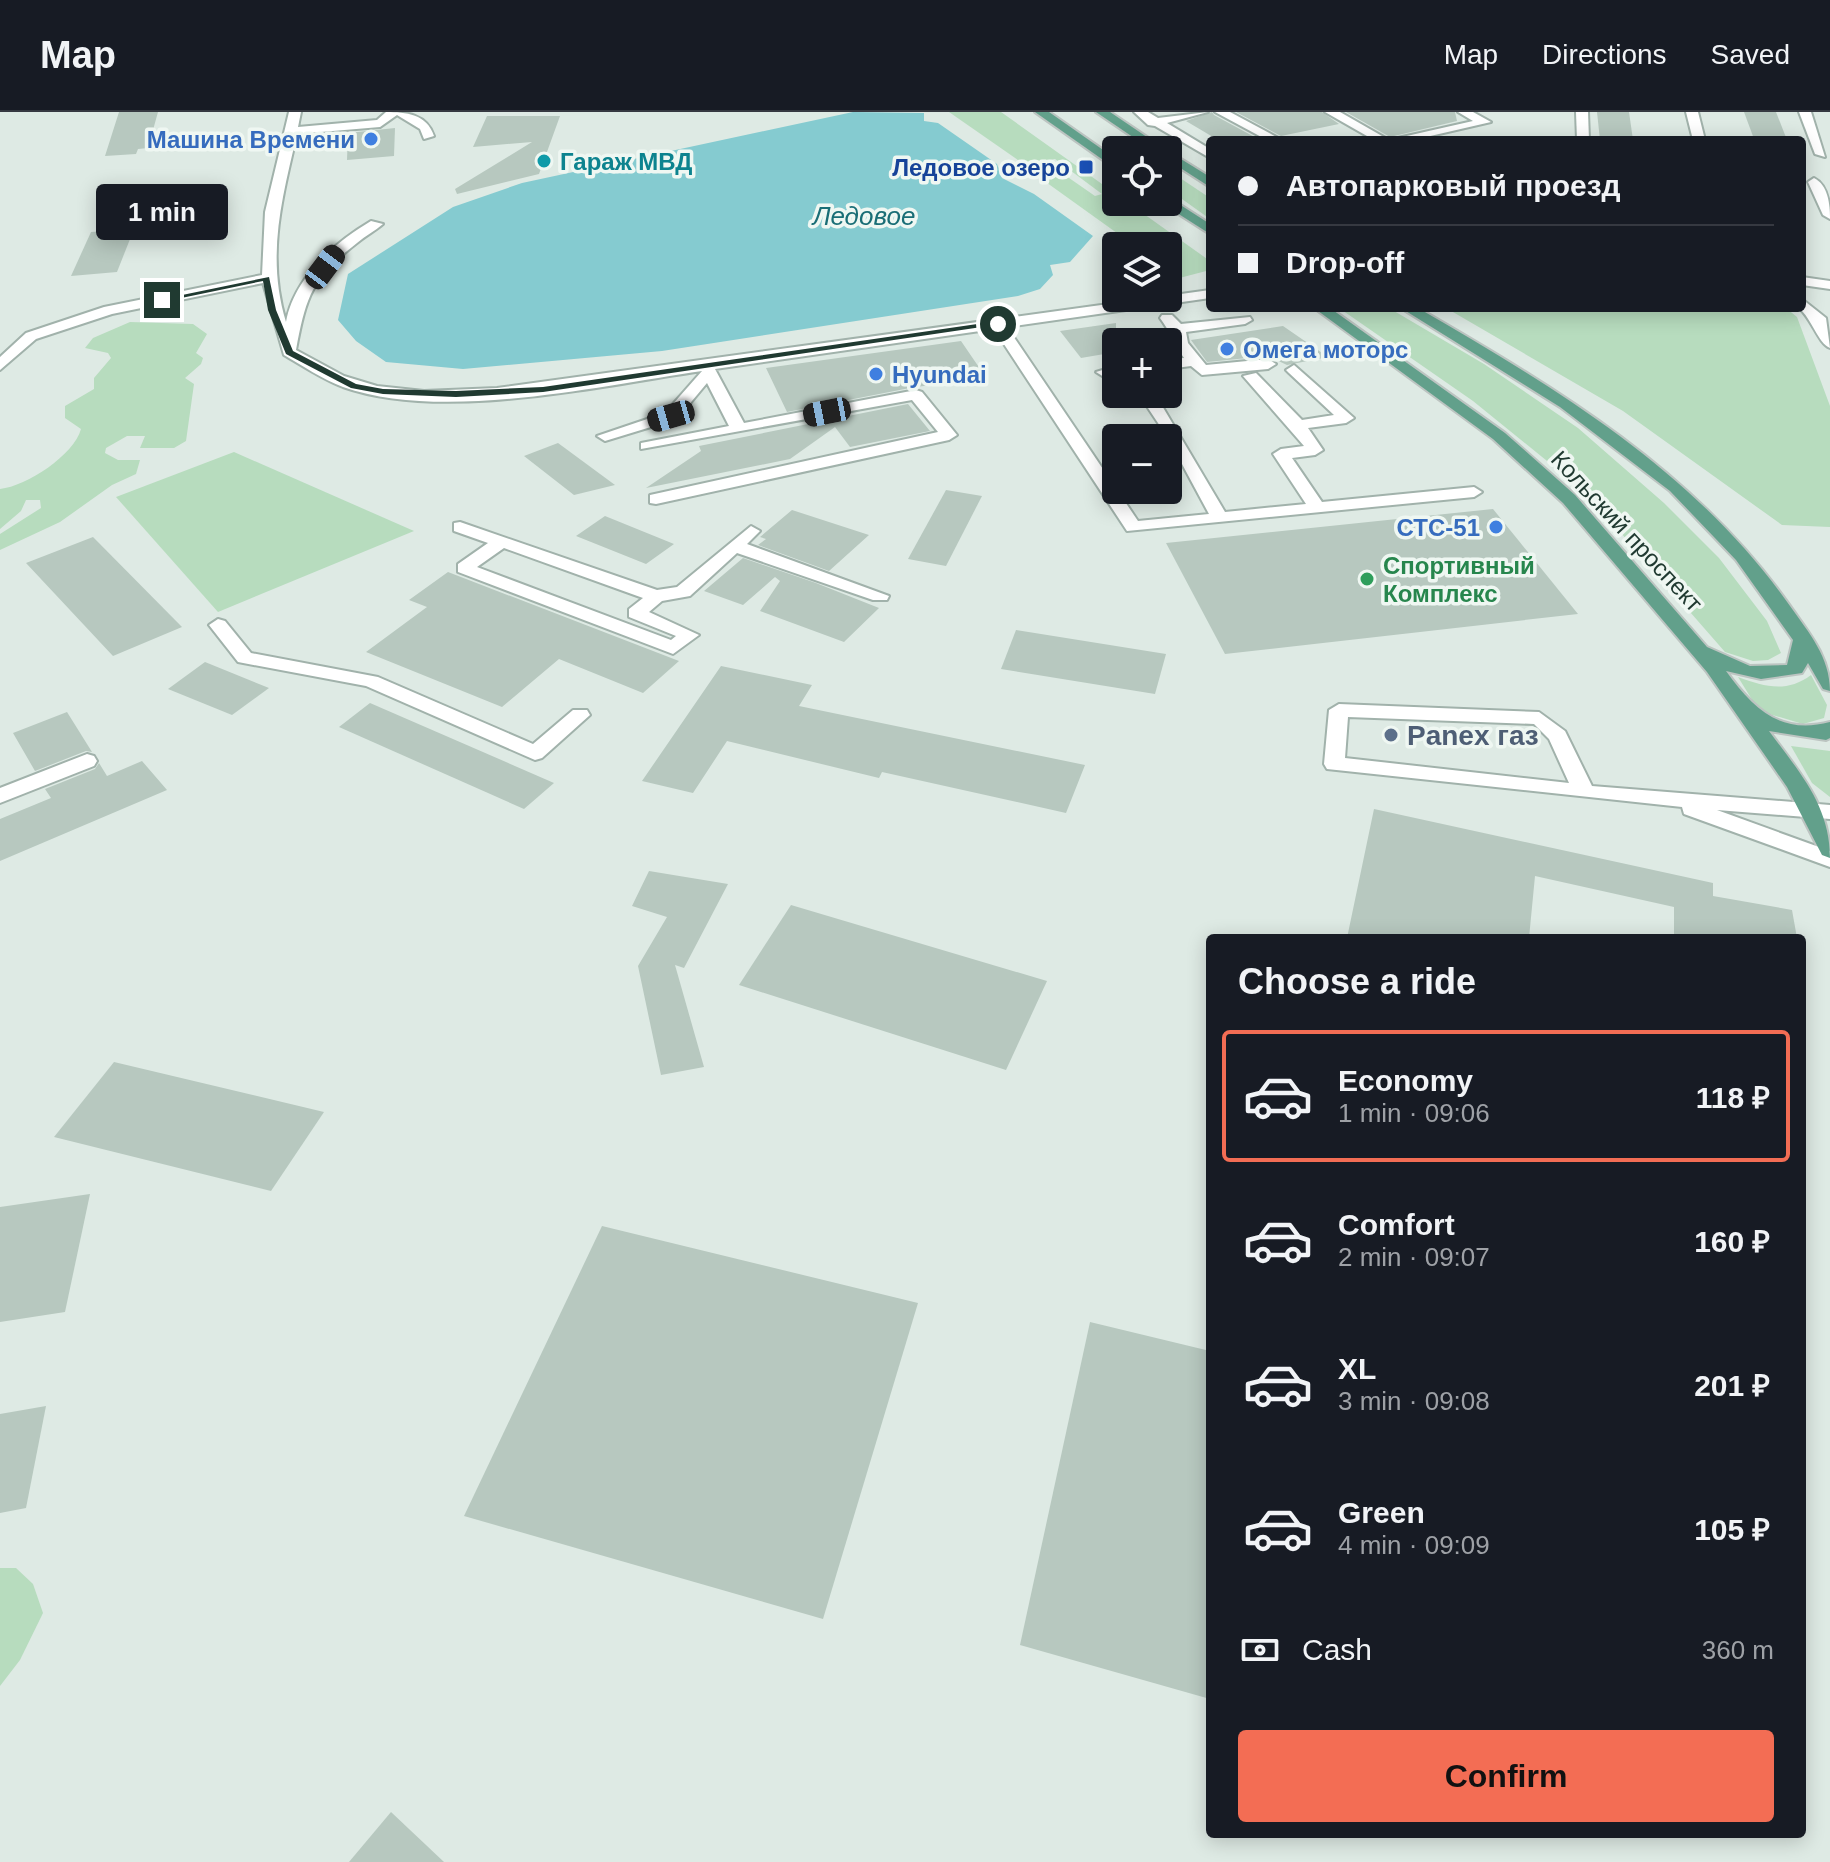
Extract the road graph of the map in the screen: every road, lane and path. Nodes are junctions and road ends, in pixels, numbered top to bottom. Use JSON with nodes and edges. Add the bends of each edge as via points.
{"nodes":[{"id":1,"x":295,"y":112,"type":"edge"},
{"id":2,"x":1041,"y":112,"type":"edge"},
{"id":3,"x":1102,"y":112,"type":"edge"},
{"id":4,"x":1140,"y":112,"type":"edge"},
{"id":5,"x":1202,"y":112,"type":"edge"},
{"id":6,"x":1221,"y":112,"type":"edge"},
{"id":7,"x":1331,"y":112,"type":"edge"},
{"id":8,"x":1464,"y":112,"type":"edge"},
{"id":9,"x":1582,"y":112,"type":"edge"},
{"id":10,"x":1692,"y":112,"type":"edge"},
{"id":11,"x":1805,"y":112,"type":"edge"},
{"id":12,"x":390,"y":116,"type":"edge"},
{"id":13,"x":405,"y":116,"type":"edge"},
{"id":14,"x":1157,"y":122,"type":"junction"},
{"id":15,"x":1126,"y":128,"type":"junction"},
{"id":16,"x":293,"y":131,"type":"junction"},
{"id":17,"x":428,"y":136,"type":"dead end"},
{"id":18,"x":1138,"y":136,"type":"edge"},
{"id":19,"x":1268,"y":136,"type":"edge"},
{"id":20,"x":1376,"y":136,"type":"edge"},
{"id":21,"x":1415,"y":136,"type":"edge"},
{"id":22,"x":1583,"y":136,"type":"edge"},
{"id":23,"x":1698,"y":136,"type":"edge"},
{"id":24,"x":1206,"y":152,"type":"edge"},
{"id":25,"x":1825,"y":154,"type":"edge"},
{"id":26,"x":1102,"y":155,"type":"edge"},
{"id":27,"x":1182,"y":164,"type":"edge"},
{"id":28,"x":1206,"y":180,"type":"edge"},
{"id":29,"x":1814,"y":182,"type":"dead end"},
{"id":30,"x":1182,"y":211,"type":"edge"},
{"id":31,"x":1830,"y":215,"type":"edge"},
{"id":32,"x":376,"y":224,"type":"dead end"},
{"id":33,"x":1206,"y":227,"type":"edge"},
{"id":34,"x":267,"y":278,"type":"junction"},
{"id":35,"x":1806,"y":282,"type":"edge"},
{"id":36,"x":1830,"y":285,"type":"edge"},
{"id":37,"x":1206,"y":295,"type":"edge"},
{"id":38,"x":1182,"y":298,"type":"edge"},
{"id":39,"x":1806,"y":307,"type":"edge"},
{"id":40,"x":1102,"y":309,"type":"edge"},
{"id":41,"x":1162,"y":312,"type":"edge"},
{"id":42,"x":1327,"y":312,"type":"edge"},
{"id":43,"x":1414,"y":312,"type":"edge"},
{"id":44,"x":1245,"y":320,"type":"dead end"},
{"id":45,"x":998,"y":324,"type":"junction"},
{"id":46,"x":1177,"y":328,"type":"edge"},
{"id":47,"x":1182,"y":328,"type":"edge"},
{"id":48,"x":31,"y":336,"type":"junction"},
{"id":49,"x":0,"y":341,"type":"edge"},
{"id":50,"x":1830,"y":344,"type":"edge"},
{"id":51,"x":1182,"y":345,"type":"edge"},
{"id":52,"x":289,"y":352,"type":"junction"},
{"id":53,"x":1195,"y":361,"type":"junction"},
{"id":54,"x":1182,"y":362,"type":"edge"},
{"id":55,"x":1268,"y":364,"type":"dead end"},
{"id":56,"x":0,"y":365,"type":"edge"},
{"id":57,"x":707,"y":368,"type":"junction"},
{"id":58,"x":1294,"y":370,"type":"dead end"},
{"id":59,"x":1251,"y":376,"type":"dead end"},
{"id":60,"x":1155,"y":408,"type":"edge"},
{"id":61,"x":1298,"y":425,"type":"junction"},
{"id":62,"x":739,"y":429,"type":"junction"},
{"id":63,"x":605,"y":436,"type":"dead end"},
{"id":64,"x":647,"y":446,"type":"dead end"},
{"id":65,"x":1474,"y":492,"type":"dead end"},
{"id":66,"x":656,"y":499,"type":"dead end"},
{"id":67,"x":1316,"y":507,"type":"junction"},
{"id":68,"x":1219,"y":517,"type":"junction"},
{"id":69,"x":460,"y":527,"type":"dead end"},
{"id":70,"x":751,"y":531,"type":"dead end"},
{"id":71,"x":501,"y":542,"type":"junction"},
{"id":72,"x":735,"y":546,"type":"junction"},
{"id":73,"x":656,"y":596,"type":"junction"},
{"id":74,"x":880,"y":596,"type":"dead end"},
{"id":75,"x":218,"y":625,"type":"dead end"},
{"id":76,"x":1803,"y":638,"type":"junction"},
{"id":77,"x":1696,"y":644,"type":"junction"},
{"id":78,"x":1830,"y":685,"type":"edge"},
{"id":79,"x":1742,"y":706,"type":"junction"},
{"id":80,"x":580,"y":715,"type":"dead end"},
{"id":81,"x":1830,"y":728,"type":"edge"},
{"id":82,"x":87,"y":761,"type":"dead end"},
{"id":83,"x":1584,"y":792,"type":"junction"},
{"id":84,"x":0,"y":796,"type":"edge"},
{"id":85,"x":1635,"y":796,"type":"junction"},
{"id":86,"x":1823,"y":818,"type":"edge"},
{"id":87,"x":1830,"y":850,"type":"edge"},
{"id":88,"x":1830,"y":859,"type":"edge"}],
"edges":[{"from":1,"to":16,"type":"street"},
{"from":2,"to":26,"type":"main road"},
{"from":3,"to":15,"type":"main road"},
{"from":4,"to":14,"type":"street"},
{"from":5,"to":14,"type":"street"},
{"from":6,"to":19,"type":"street"},
{"from":7,"to":20,"type":"street"},
{"from":8,"to":21,"type":"street","via":[[1485,122]]},
{"from":9,"to":22,"type":"street"},
{"from":10,"to":23,"type":"street"},
{"from":11,"to":25,"type":"street"},
{"from":12,"to":13,"type":"street"},
{"from":12,"to":16,"type":"street"},
{"from":13,"to":17,"type":"street","via":[[425,127]]},
{"from":14,"to":15,"type":"street"},
{"from":14,"to":24,"type":"street"},
{"from":15,"to":18,"type":"main road"},
{"from":16,"to":34,"type":"street","via":[[276,191]]},
{"from":27,"to":28,"type":"main road"},
{"from":29,"to":31,"type":"street"},
{"from":30,"to":33,"type":"main road"},
{"from":32,"to":52,"type":"street","via":[[348,240],[304,290]]},
{"from":34,"to":48,"type":"street","via":[[109,310]]},
{"from":34,"to":52,"type":"street","via":[[272,310]]},
{"from":35,"to":36,"type":"street"},
{"from":37,"to":38,"type":"street"},
{"from":39,"to":50,"type":"street","via":[[1819,318]]},
{"from":40,"to":45,"type":"street"},
{"from":41,"to":46,"type":"street"},
{"from":42,"to":77,"type":"main road","name":"Кольский проспект","via":[[1499,436],[1569,499]]},
{"from":43,"to":76,"type":"main road","name":"Кольский проспект","via":[[1603,430],[1696,508]]},
{"from":44,"to":47,"type":"street"},
{"from":45,"to":57,"type":"street"},
{"from":45,"to":68,"type":"street","via":[[1133,527]]},
{"from":48,"to":49,"type":"street"},
{"from":48,"to":56,"type":"street"},
{"from":51,"to":53,"type":"street"},
{"from":52,"to":57,"type":"street","via":[[354,386],[456,394]]},
{"from":53,"to":54,"type":"street"},
{"from":53,"to":55,"type":"street","via":[[1202,370]]},
{"from":57,"to":62,"type":"street"},
{"from":57,"to":63,"type":"street","via":[[671,416]]},
{"from":58,"to":61,"type":"street","via":[[1346,418]]},
{"from":59,"to":61,"type":"street"},
{"from":60,"to":68,"type":"street"},
{"from":61,"to":67,"type":"street","via":[[1315,450],[1281,454]]},
{"from":62,"to":64,"type":"street"},
{"from":62,"to":66,"type":"street","via":[[916,395],[949,435]]},
{"from":65,"to":67,"type":"street"},
{"from":67,"to":68,"type":"street"},
{"from":69,"to":71,"type":"street"},
{"from":70,"to":72,"type":"street"},
{"from":71,"to":73,"type":"street"},
{"from":71,"to":73,"type":"street","via":[[464,568],[673,648],[690,635],[636,613]]},
{"from":72,"to":73,"type":"street","via":[[683,592]]},
{"from":72,"to":74,"type":"street"},
{"from":75,"to":80,"type":"street","via":[[245,658],[371,681],[535,753]]},
{"from":76,"to":77,"type":"main road","via":[[1795,669],[1773,675],[1739,670]]},
{"from":76,"to":78,"type":"main road","name":"Кольский проспект"},
{"from":77,"to":79,"type":"main road","name":"Кольский проспект"},
{"from":79,"to":81,"type":"main road","via":[[1768,725],[1797,733],[1826,733]]},
{"from":79,"to":86,"type":"main road","name":"Кольский проспект"},
{"from":82,"to":84,"type":"street"},
{"from":83,"to":83,"type":"street","via":[[1558,736],[1539,718],[1339,710],[1334,764]]},
{"from":83,"to":85,"type":"street"},
{"from":85,"to":86,"type":"street"},
{"from":85,"to":88,"type":"street","via":[[1701,812]]},
{"from":86,"to":87,"type":"main road","name":"Кольский проспект"}]}
